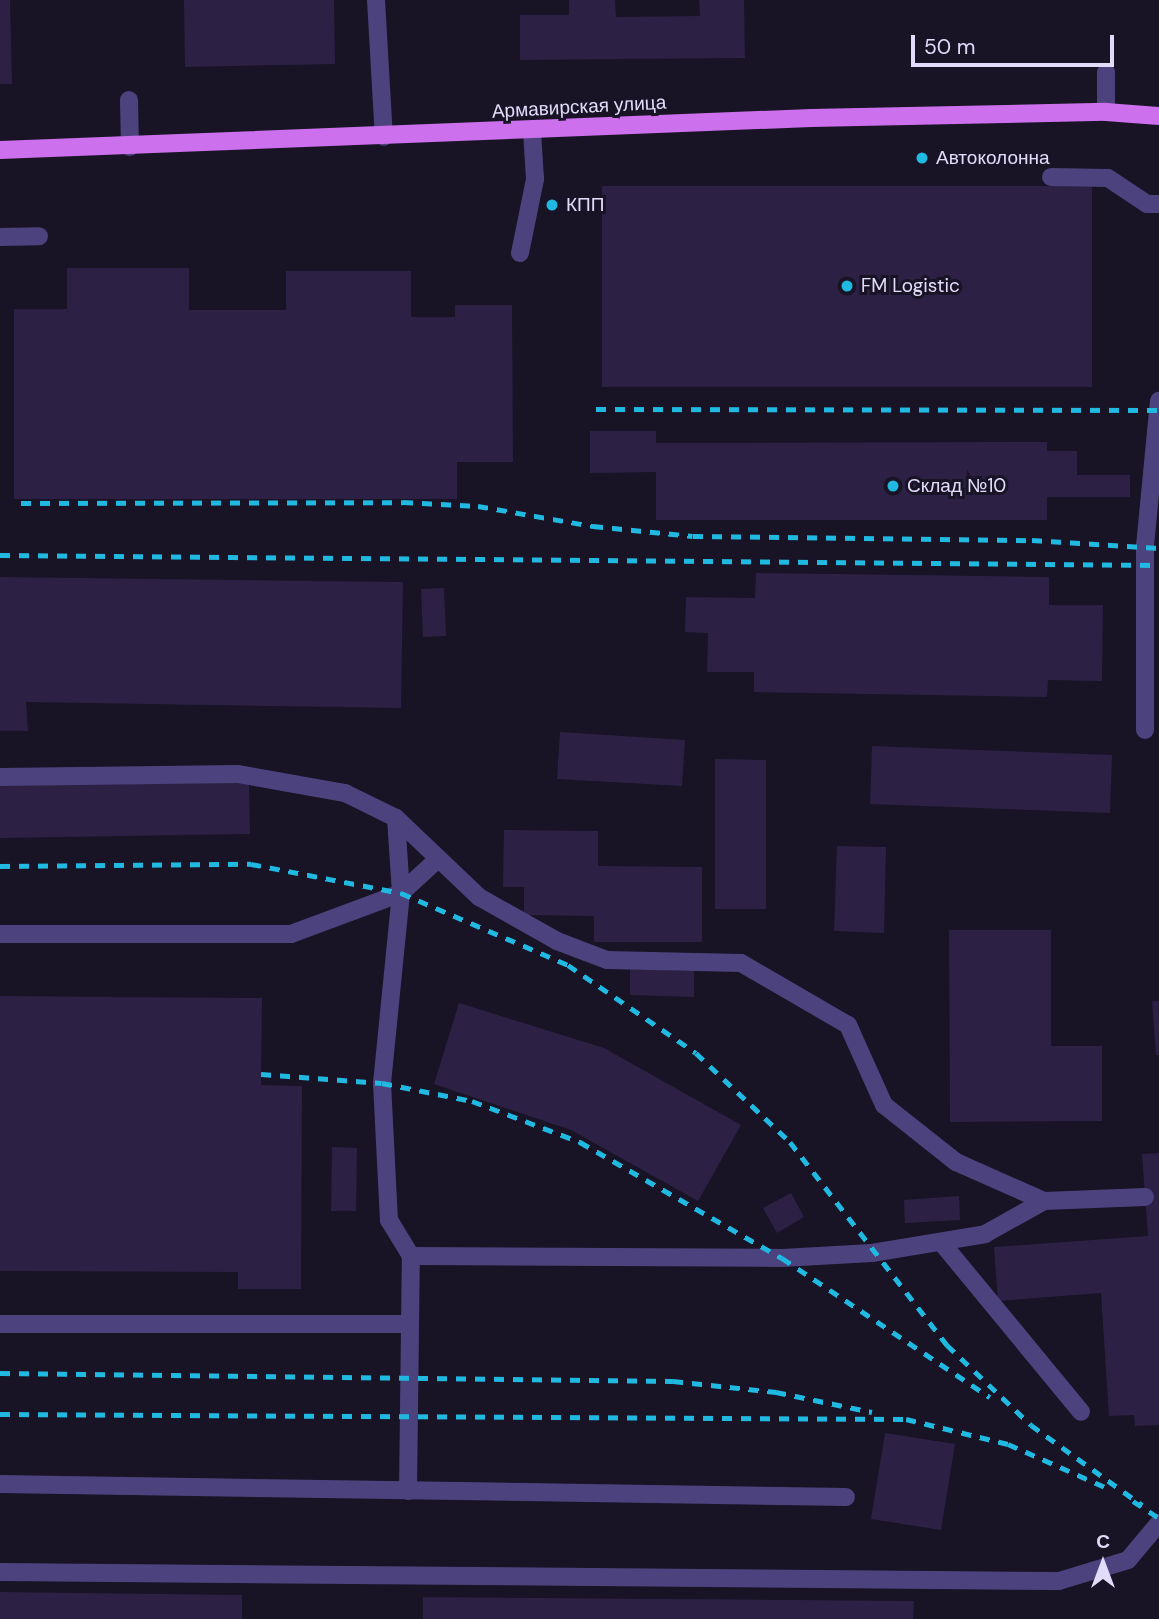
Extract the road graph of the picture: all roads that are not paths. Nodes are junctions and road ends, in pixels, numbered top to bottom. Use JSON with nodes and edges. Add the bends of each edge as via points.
{"nodes":[{"id":1,"x":376,"y":0,"type":"edge"},
{"id":2,"x":1106,"y":72,"type":"dead end"},
{"id":3,"x":129,"y":100,"type":"dead end"},
{"id":4,"x":1106,"y":112,"type":"junction"},
{"id":5,"x":1159,"y":116,"type":"edge"},
{"id":6,"x":531,"y":131,"type":"junction"},
{"id":7,"x":384,"y":137,"type":"junction"},
{"id":8,"x":130,"y":147,"type":"junction"},
{"id":9,"x":0,"y":150,"type":"edge"},
{"id":10,"x":1051,"y":177,"type":"dead end"},
{"id":11,"x":1159,"y":204,"type":"edge"},
{"id":12,"x":38,"y":236,"type":"dead end"},
{"id":13,"x":0,"y":237,"type":"edge"},
{"id":14,"x":520,"y":253,"type":"dead end"},
{"id":15,"x":1159,"y":401,"type":"edge"},
{"id":16,"x":1145,"y":730,"type":"dead end"},
{"id":17,"x":0,"y":777,"type":"edge"},
{"id":18,"x":396,"y":818,"type":"junction"},
{"id":19,"x":438,"y":859,"type":"junction"},
{"id":20,"x":401,"y":893,"type":"junction"},
{"id":21,"x":0,"y":934,"type":"edge"},
{"id":22,"x":1145,"y":1197,"type":"dead end"},
{"id":23,"x":1044,"y":1200,"type":"junction"},
{"id":24,"x":941,"y":1242,"type":"junction"},
{"id":25,"x":411,"y":1256,"type":"junction"},
{"id":26,"x":0,"y":1324,"type":"edge"},
{"id":27,"x":410,"y":1324,"type":"junction"},
{"id":28,"x":1081,"y":1412,"type":"dead end"},
{"id":29,"x":0,"y":1485,"type":"edge"},
{"id":30,"x":408,"y":1491,"type":"junction"},
{"id":31,"x":846,"y":1497,"type":"dead end"},
{"id":32,"x":1159,"y":1523,"type":"edge"},
{"id":33,"x":0,"y":1572,"type":"edge"}],
"edges":[{"from":1,"to":7,"type":"lane"},
{"from":2,"to":4,"type":"lane"},
{"from":3,"to":8,"type":"lane"},
{"from":4,"to":5,"type":"main road","name":"Армавирская улица"},
{"from":4,"to":6,"type":"main road","name":"Армавирская улица","via":[[811,118]]},
{"from":6,"to":7,"type":"main road","name":"Армавирская улица"},
{"from":6,"to":14,"type":"lane","via":[[535,179]]},
{"from":7,"to":8,"type":"main road","name":"Армавирская улица"},
{"from":8,"to":9,"type":"main road","name":"Армавирская улица"},
{"from":10,"to":11,"type":"lane","via":[[1108,178],[1147,204]]},
{"from":12,"to":13,"type":"lane"},
{"from":15,"to":16,"type":"lane","via":[[1145,546]]},
{"from":17,"to":18,"type":"lane","via":[[238,774],[345,793]]},
{"from":18,"to":19,"type":"lane"},
{"from":18,"to":20,"type":"lane"},
{"from":19,"to":20,"type":"lane"},
{"from":19,"to":23,"type":"lane","via":[[479,897],[557,941],[607,960],[741,963],[848,1024],[884,1105],[946,1154]]},
{"from":20,"to":21,"type":"lane","via":[[291,934]]},
{"from":20,"to":25,"type":"lane","via":[[382,1083],[389,1220]]},
{"from":22,"to":23,"type":"lane"},
{"from":23,"to":24,"type":"lane","via":[[985,1234]]},
{"from":24,"to":25,"type":"lane","via":[[872,1253],[782,1258]]},
{"from":24,"to":28,"type":"lane"},
{"from":25,"to":27,"type":"lane"},
{"from":26,"to":27,"type":"lane"},
{"from":27,"to":30,"type":"lane"},
{"from":29,"to":30,"type":"lane"},
{"from":30,"to":31,"type":"lane"},
{"from":32,"to":33,"type":"lane","via":[[1128,1560],[1059,1581]]}]}
